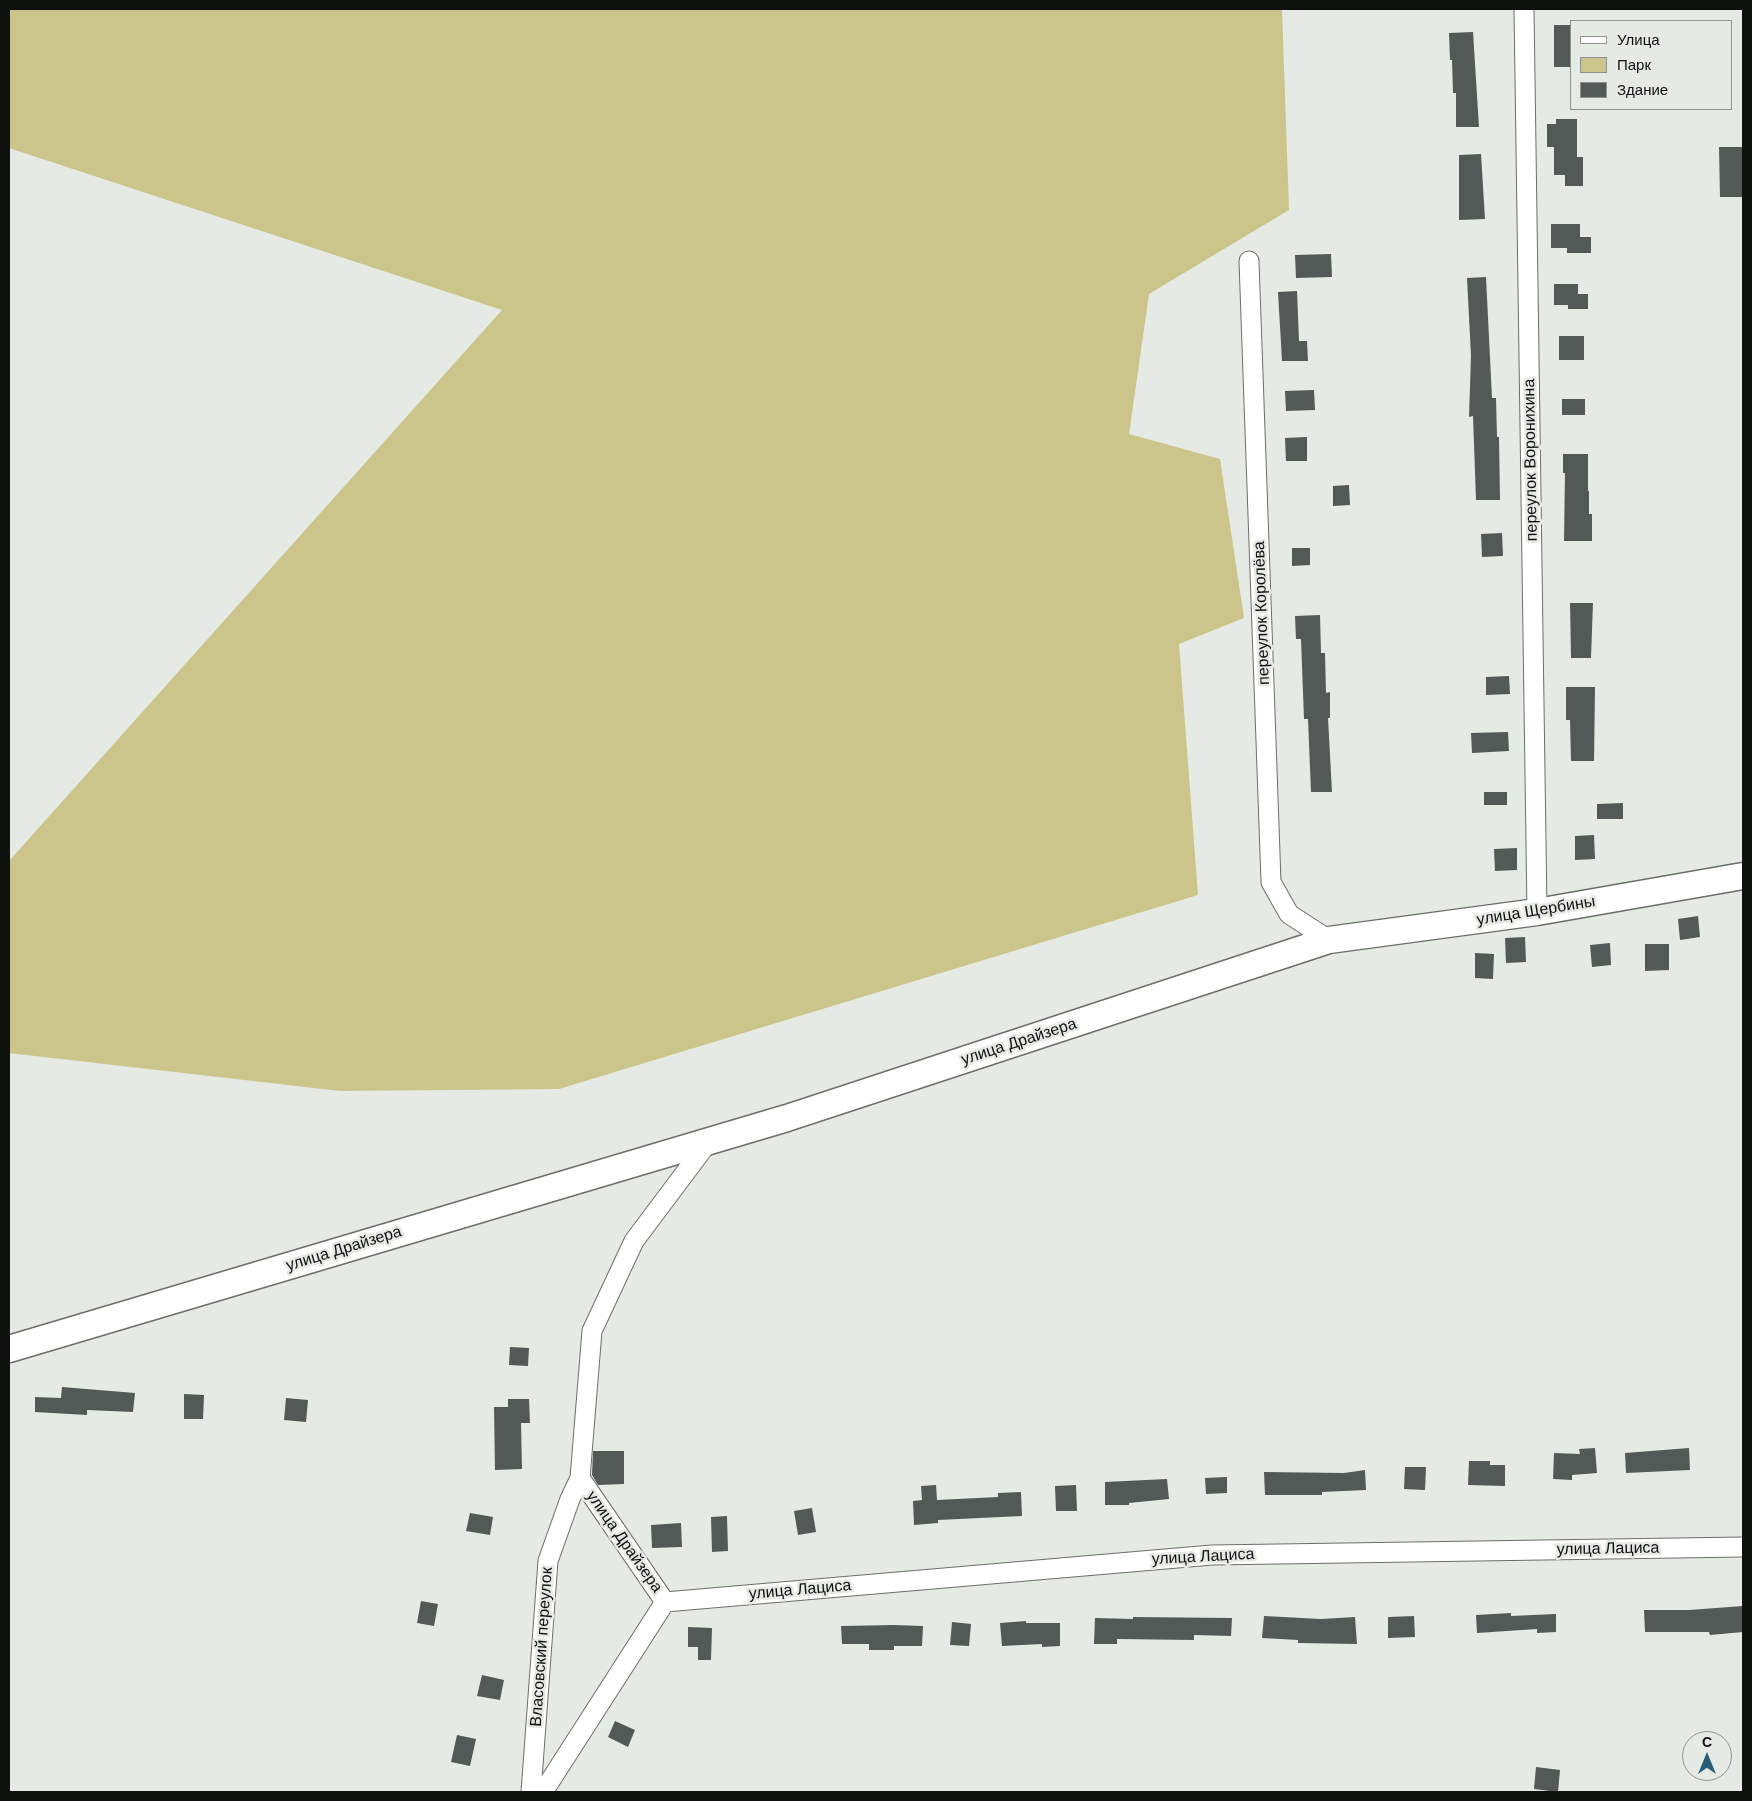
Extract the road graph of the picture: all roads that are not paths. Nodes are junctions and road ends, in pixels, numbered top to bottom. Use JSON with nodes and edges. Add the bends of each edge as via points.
{"nodes":[{"id":1,"x":1524,"y":9,"type":"edge"},
{"id":2,"x":1249,"y":261,"type":"dead end"},
{"id":3,"x":1743,"y":876,"type":"edge"},
{"id":4,"x":1537,"y":912,"type":"junction"},
{"id":5,"x":1328,"y":940,"type":"junction"},
{"id":6,"x":708,"y":1141,"type":"junction"},
{"id":7,"x":9,"y":1349,"type":"edge"},
{"id":8,"x":580,"y":1478,"type":"junction"},
{"id":9,"x":1743,"y":1547,"type":"edge"},
{"id":10,"x":665,"y":1602,"type":"junction"},
{"id":11,"x":531,"y":1792,"type":"edge"},
{"id":12,"x":543,"y":1792,"type":"edge"}],
"edges":[{"from":1,"to":4,"type":"street","name":"переулок Воронихина"},
{"from":2,"to":5,"type":"street","name":"переулок Королёва","via":[[1271,882],[1289,914]]},
{"from":3,"to":4,"type":"street","name":"улица Щербины"},
{"from":4,"to":5,"type":"street","name":"улица Щербины"},
{"from":5,"to":6,"type":"street","name":"улица Драйзера"},
{"from":6,"to":7,"type":"street","name":"улица Драйзера"},
{"from":6,"to":8,"type":"street","name":"улица Драйзера","via":[[634,1241],[592,1331]]},
{"from":8,"to":10,"type":"street","name":"улица Драйзера"},
{"from":8,"to":11,"type":"street","name":"Власовский переулок","via":[[548,1562]]},
{"from":9,"to":10,"type":"street","name":"улица Лациса","via":[[1212,1555]]},
{"from":10,"to":12,"type":"street","name":"улица Драйзера"}]}
